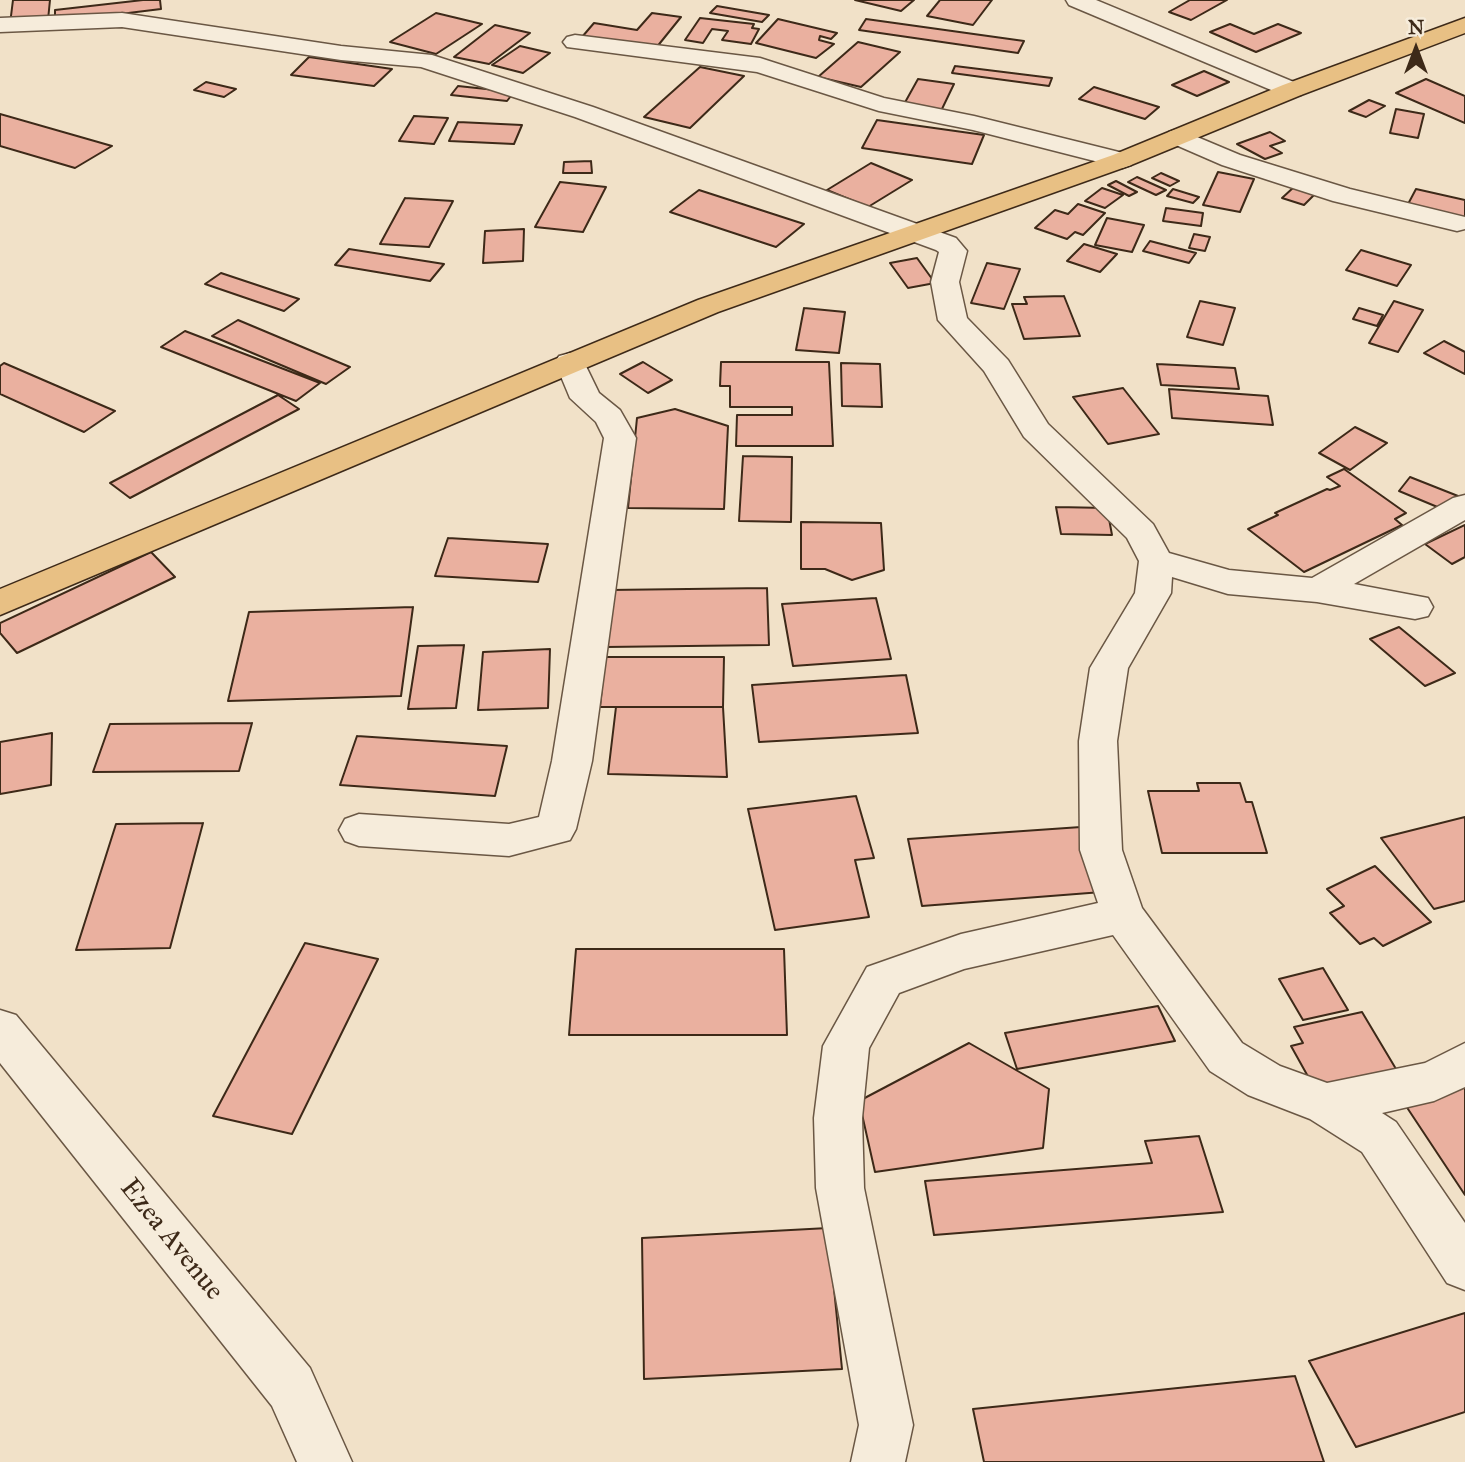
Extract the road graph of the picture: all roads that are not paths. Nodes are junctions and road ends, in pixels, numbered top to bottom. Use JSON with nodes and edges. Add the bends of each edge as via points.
{"nodes":[{"id":1,"x":1077,"y":0,"type":"edge"},
{"id":2,"x":0,"y":25,"type":"edge"},
{"id":3,"x":1465,"y":25,"type":"edge"},
{"id":4,"x":575,"y":42,"type":"dead end"},
{"id":5,"x":1292,"y":90,"type":"junction"},
{"id":6,"x":1178,"y":138,"type":"junction"},
{"id":7,"x":1122,"y":160,"type":"junction"},
{"id":8,"x":1457,"y":223,"type":"dead end"},
{"id":9,"x":912,"y":233,"type":"junction"},
{"id":10,"x":570,"y":362,"type":"junction"},
{"id":11,"x":1465,"y":506,"type":"edge"},
{"id":12,"x":1154,"y":577,"type":"junction"},
{"id":13,"x":1317,"y":590,"type":"junction"},
{"id":14,"x":0,"y":603,"type":"edge"},
{"id":15,"x":1415,"y":607,"type":"dead end"},
{"id":16,"x":359,"y":830,"type":"dead end"},
{"id":17,"x":1123,"y":915,"type":"junction"},
{"id":18,"x":0,"y":1029,"type":"edge"},
{"id":19,"x":1465,"y":1063,"type":"edge"},
{"id":20,"x":1327,"y":1104,"type":"junction"},
{"id":21,"x":1465,"y":1265,"type":"edge"},
{"id":22,"x":882,"y":1444,"type":"edge"},
{"id":23,"x":325,"y":1462,"type":"edge"}],
"edges":[{"from":1,"to":5,"type":"street"},
{"from":2,"to":9,"type":"street","via":[[122,20],[424,60],[597,116]]},
{"from":3,"to":5,"type":"main road"},
{"from":4,"to":7,"type":"street","via":[[760,65],[879,104]]},
{"from":5,"to":6,"type":"main road"},
{"from":6,"to":7,"type":"main road"},
{"from":6,"to":8,"type":"street","via":[[1221,157],[1342,195]]},
{"from":7,"to":9,"type":"main road"},
{"from":9,"to":10,"type":"main road","via":[[708,306]]},
{"from":9,"to":12,"type":"street","via":[[946,244],[953,251],[945,282],[953,320],[997,366],[1035,430],[1141,532]]},
{"from":10,"to":14,"type":"main road"},
{"from":10,"to":16,"type":"street","via":[[586,398],[609,417],[620,438],[572,761],[556,829],[509,841]]},
{"from":11,"to":13,"type":"street"},
{"from":12,"to":13,"type":"street"},
{"from":12,"to":17,"type":"street","via":[[1109,668],[1098,741],[1101,850]]},
{"from":13,"to":15,"type":"street"},
{"from":17,"to":20,"type":"street","via":[[1226,1057],[1264,1081]]},
{"from":17,"to":22,"type":"street","via":[[961,952],[883,980],[846,1046],[838,1118],[840,1188]]},
{"from":18,"to":23,"type":"street","name":"Ezea Avenue","via":[[291,1387]]},
{"from":19,"to":20,"type":"street","via":[[1434,1081]]},
{"from":20,"to":21,"type":"street","via":[[1380,1137]]}]}
